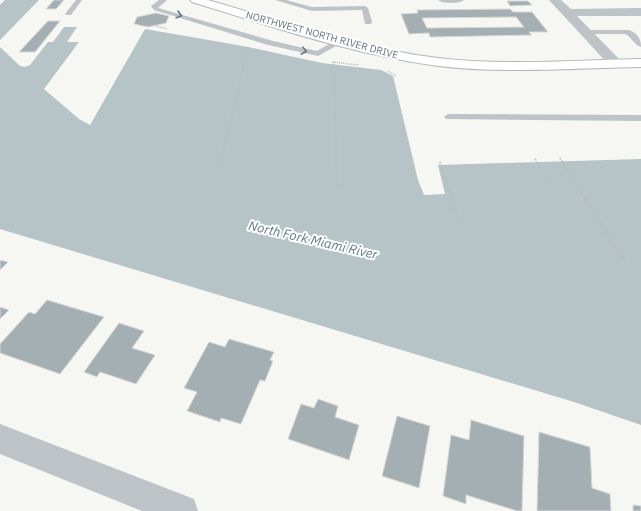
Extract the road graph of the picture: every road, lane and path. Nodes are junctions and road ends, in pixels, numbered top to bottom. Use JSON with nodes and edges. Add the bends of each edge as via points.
{"nodes":[{"id":1,"x":78,"y":0,"type":"edge"},
{"id":2,"x":164,"y":0,"type":"edge"},
{"id":3,"x":198,"y":0,"type":"edge"},
{"id":4,"x":278,"y":0,"type":"edge"},
{"id":5,"x":441,"y":0,"type":"edge"},
{"id":6,"x":461,"y":0,"type":"edge"},
{"id":7,"x":555,"y":0,"type":"edge"},
{"id":8,"x":641,"y":12,"type":"edge"},
{"id":9,"x":567,"y":13,"type":"junction"},
{"id":10,"x":69,"y":14,"type":"dead end"},
{"id":11,"x":368,"y":22,"type":"dead end"},
{"id":12,"x":585,"y":32,"type":"junction"},
{"id":13,"x":339,"y":42,"type":"junction"},
{"id":14,"x":248,"y":44,"type":"dead end"},
{"id":15,"x":641,"y":45,"type":"edge"},
{"id":16,"x":333,"y":62,"type":"dead end"},
{"id":17,"x":615,"y":63,"type":"junction"},
{"id":18,"x":641,"y":64,"type":"edge"},
{"id":19,"x":449,"y":117,"type":"dead end"},
{"id":20,"x":641,"y":118,"type":"edge"},
{"id":21,"x":560,"y":158,"type":"dead end"},
{"id":22,"x":535,"y":159,"type":"dead end"},
{"id":23,"x":440,"y":162,"type":"dead end"},
{"id":24,"x":220,"y":165,"type":"dead end"},
{"id":25,"x":549,"y":184,"type":"dead end"},
{"id":26,"x":337,"y":188,"type":"dead end"},
{"id":27,"x":460,"y":227,"type":"dead end"},
{"id":28,"x":625,"y":262,"type":"dead end"},
{"id":29,"x":0,"y":439,"type":"edge"},
{"id":30,"x":182,"y":511,"type":"edge"}],
"edges":[{"from":1,"to":10,"type":"lane"},
{"from":2,"to":13,"type":"lane","one_way":true,"via":[[154,6],[156,9],[271,43],[318,54]]},
{"from":3,"to":13,"type":"street","name":"NORTHWEST NORTH RIVER DRIVE"},
{"from":4,"to":11,"type":"lane","via":[[312,9],[365,8]]},
{"from":5,"to":6,"type":"lane"},
{"from":7,"to":9,"type":"street"},
{"from":8,"to":9,"type":"street"},
{"from":9,"to":12,"type":"street"},
{"from":12,"to":15,"type":"lane","via":[[626,32],[632,34]]},
{"from":12,"to":17,"type":"street"},
{"from":13,"to":17,"type":"street","name":"NORTHWEST NORTH RIVER DRIVE","via":[[439,62],[493,65]]},
{"from":14,"to":24,"type":"path"},
{"from":16,"to":26,"type":"path"},
{"from":17,"to":18,"type":"street","name":"NORTHWEST NORTH RIVER DRIVE"},
{"from":19,"to":20,"type":"lane"},
{"from":21,"to":28,"type":"path"},
{"from":22,"to":25,"type":"path"},
{"from":23,"to":27,"type":"path"},
{"from":29,"to":30,"type":"street"}]}
